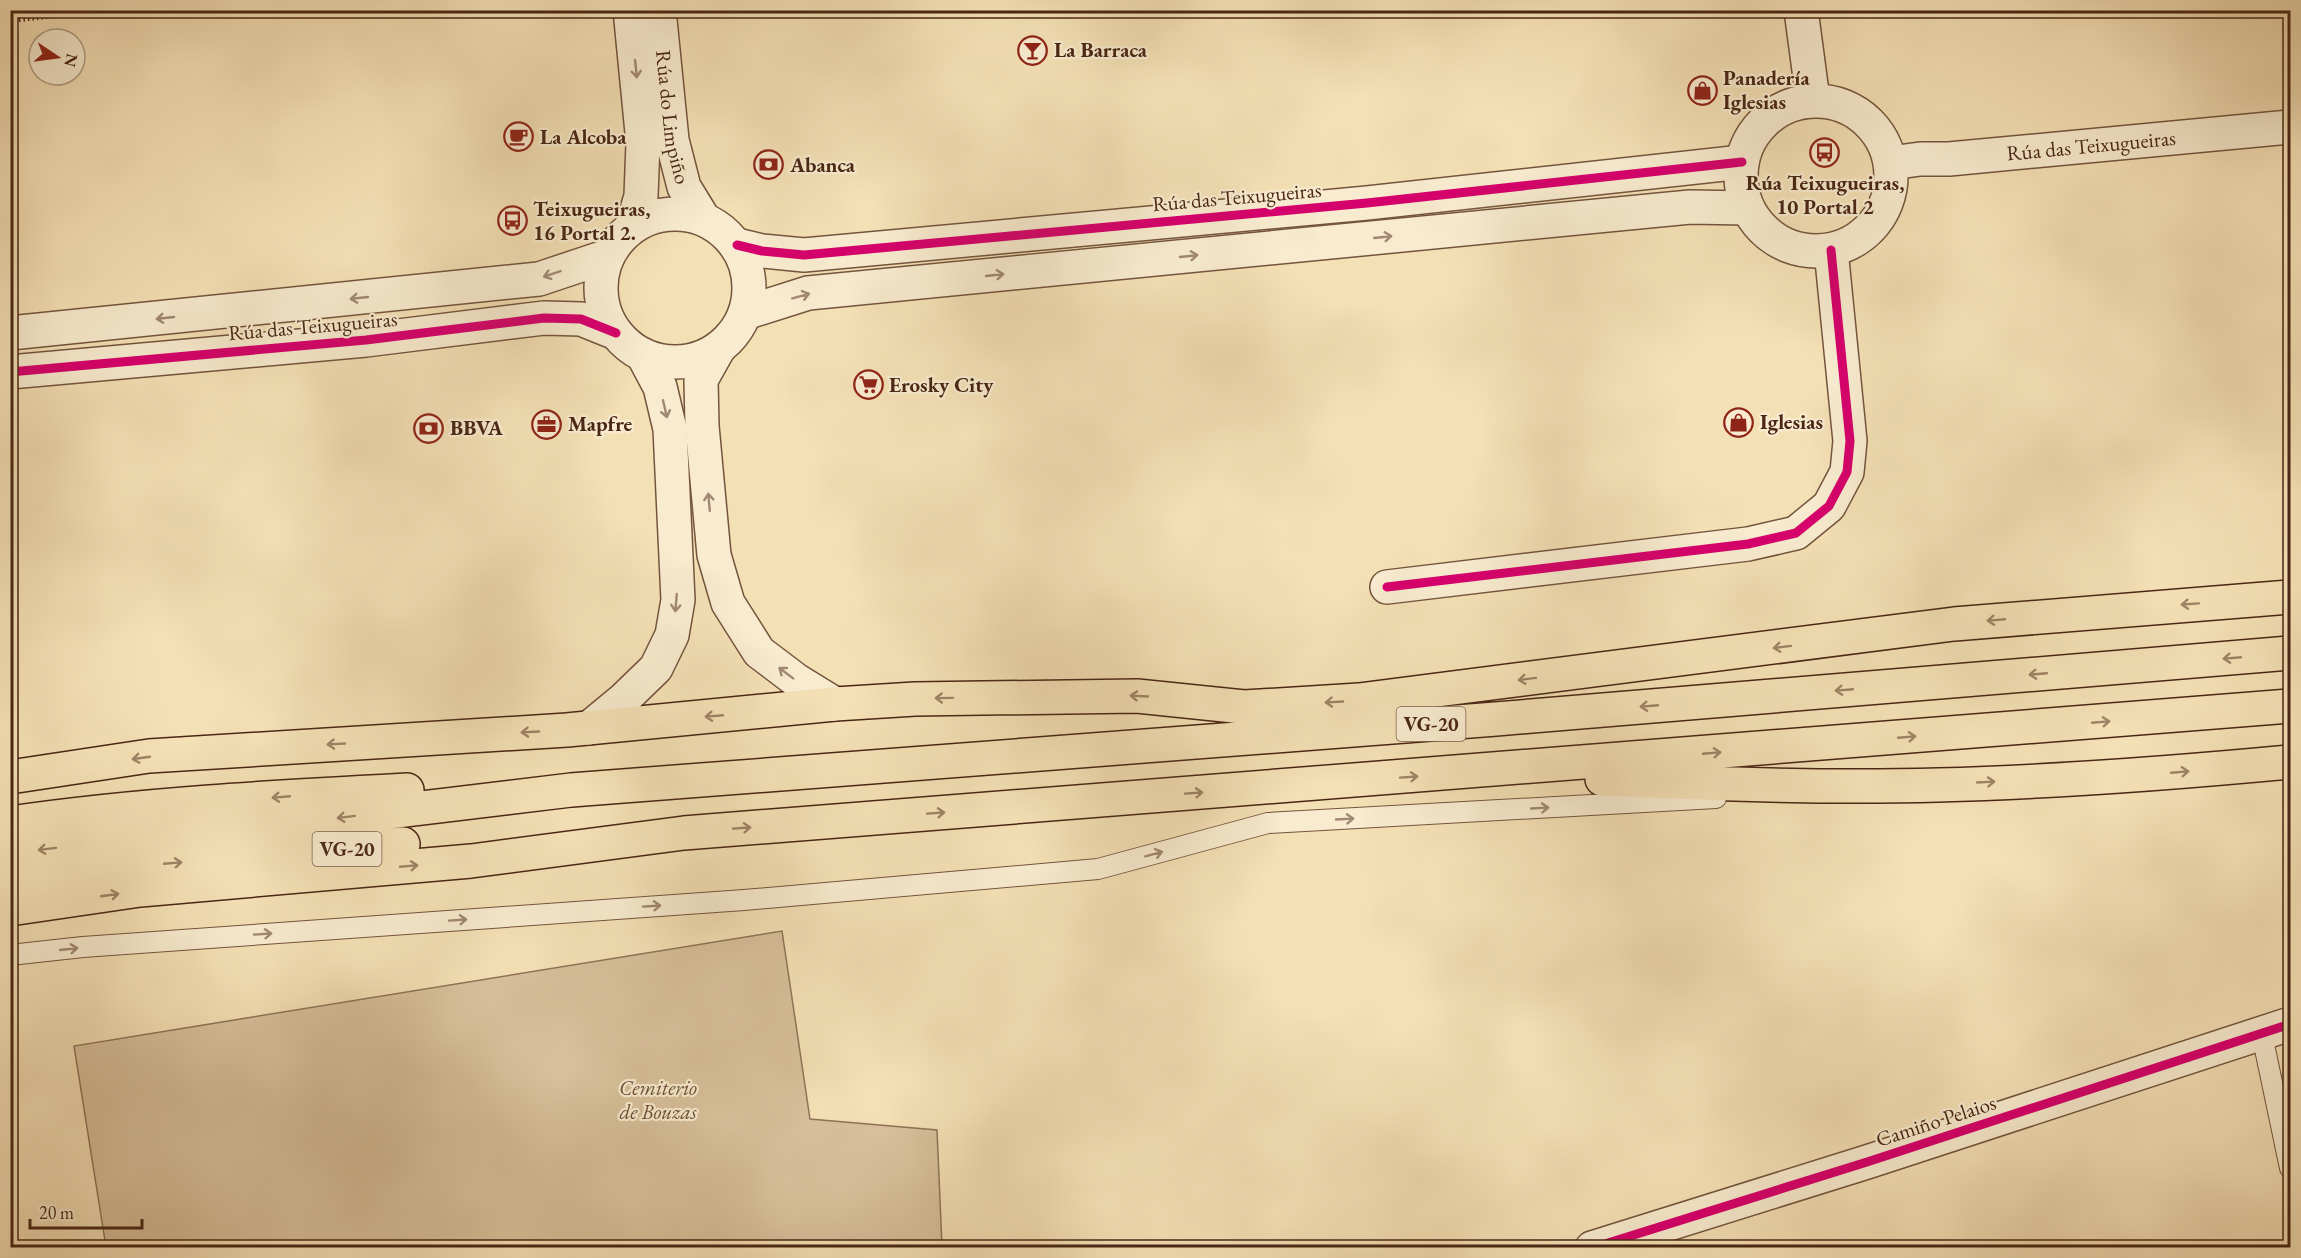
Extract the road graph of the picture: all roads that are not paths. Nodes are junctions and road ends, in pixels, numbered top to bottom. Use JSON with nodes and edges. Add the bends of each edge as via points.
{"nodes":[{"id":1,"x":630,"y":10,"type":"edge"},
{"id":2,"x":659,"y":10,"type":"edge"},
{"id":3,"x":1801,"y":10,"type":"edge"},
{"id":4,"x":1813,"y":100,"type":"junction"},
{"id":5,"x":2290,"y":127,"type":"edge"},
{"id":6,"x":1742,"y":162,"type":"junction"},
{"id":7,"x":1891,"y":163,"type":"junction"},
{"id":8,"x":1747,"y":208,"type":"junction"},
{"id":9,"x":702,"y":218,"type":"junction"},
{"id":10,"x":632,"y":227,"type":"junction"},
{"id":11,"x":737,"y":245,"type":"junction"},
{"id":12,"x":1832,"y":250,"type":"junction"},
{"id":13,"x":608,"y":256,"type":"junction"},
{"id":14,"x":745,"y":313,"type":"junction"},
{"id":15,"x":10,"y":333,"type":"edge"},
{"id":16,"x":616,"y":333,"type":"junction"},
{"id":17,"x":719,"y":348,"type":"junction"},
{"id":18,"x":643,"y":355,"type":"junction"},
{"id":19,"x":10,"y":372,"type":"edge"},
{"id":20,"x":1387,"y":586,"type":"dead end"},
{"id":21,"x":2290,"y":597,"type":"edge"},
{"id":22,"x":2290,"y":653,"type":"edge"},
{"id":23,"x":1648,"y":664,"type":"junction"},
{"id":24,"x":835,"y":704,"type":"junction"},
{"id":25,"x":2290,"y":706,"type":"edge"},
{"id":26,"x":1496,"y":719,"type":"junction"},
{"id":27,"x":589,"y":728,"type":"junction"},
{"id":28,"x":2290,"y":762,"type":"edge"},
{"id":29,"x":1465,"y":772,"type":"junction"},
{"id":30,"x":10,"y":777,"type":"edge"},
{"id":31,"x":1940,"y":785,"type":"junction"},
{"id":32,"x":570,"y":790,"type":"junction"},
{"id":33,"x":10,"y":823,"type":"edge"},
{"id":34,"x":684,"y":833,"type":"junction"},
{"id":35,"x":10,"y":853,"type":"edge"},
{"id":36,"x":10,"y":879,"type":"edge"},
{"id":37,"x":10,"y":909,"type":"edge"},
{"id":38,"x":10,"y":955,"type":"edge"},
{"id":39,"x":2276,"y":1030,"type":"edge"},
{"id":40,"x":2290,"y":1168,"type":"edge"},
{"id":41,"x":1592,"y":1248,"type":"edge"}],
"edges":[{"from":1,"to":10,"type":"street","name":"Rúa do Limpiño","one_way":true,"via":[[643,143],[641,196]]},
{"from":2,"to":9,"type":"street","name":"Rúa do Limpiño","via":[[672,140],[684,187]]},
{"from":3,"to":4,"type":"street"},
{"from":4,"to":6,"type":"street","via":[[1788,106],[1766,119],[1750,138]]},
{"from":4,"to":7,"type":"street","via":[[1855,111],[1884,142]]},
{"from":5,"to":7,"type":"street","name":"Rúa das Teixugueiras"},
{"from":6,"to":8,"type":"street","via":[[1741,185]]},
{"from":6,"to":11,"type":"street","name":"Rúa das Teixugueiras","via":[[1367,203],[804,255]]},
{"from":7,"to":12,"type":"street","via":[[1891,186],[1885,208],[1871,228],[1853,242]]},
{"from":8,"to":12,"type":"street","via":[[1761,229],[1782,244],[1806,251]]},
{"from":14,"to":8,"type":"street","one_way":true,"via":[[808,293],[1690,207]]},
{"from":9,"to":10,"type":"street","name":"Rúa das Teixugueiras","via":[[678,213],[654,216]]},
{"from":9,"to":11,"type":"street","name":"Rúa das Teixugueiras"},
{"from":10,"to":13,"type":"street","name":"Rúa das Teixugueiras"},
{"from":11,"to":14,"type":"street","name":"Rúa das Teixugueiras","via":[[747,266],[750,290]]},
{"from":12,"to":20,"type":"street","via":[[1850,441],[1847,472],[1829,506],[1796,532],[1748,544]]},
{"from":13,"to":15,"type":"street","name":"Rúa das Teixugueiras","one_way":true,"via":[[538,279]]},
{"from":13,"to":16,"type":"street","name":"Rúa das Teixugueiras","via":[[601,282],[604,309]]},
{"from":14,"to":17,"type":"street","name":"Rúa das Teixugueiras","via":[[735,332]]},
{"from":16,"to":18,"type":"street","name":"Rúa das Teixugueiras"},
{"from":16,"to":19,"type":"street","name":"Rúa das Teixugueiras","via":[[581,319],[544,318],[366,340]]},
{"from":17,"to":18,"type":"street","name":"Rúa das Teixugueiras","via":[[680,362]]},
{"from":24,"to":17,"type":"street","one_way":true,"via":[[759,652],[728,603],[714,555],[702,426],[701,380]]},
{"from":18,"to":27,"type":"street","one_way":true,"via":[[660,387],[670,429],[678,600],[672,635],[656,668]]},
{"from":21,"to":23,"type":"highway","one_way":true,"via":[[1954,624]]},
{"from":22,"to":26,"type":"highway","number":"VG-20","one_way":true},
{"from":23,"to":24,"type":"highway","one_way":true,"via":[[1359,700],[1244,707],[1137,696]]},
{"from":23,"to":26,"type":"highway"},
{"from":24,"to":27,"type":"highway","one_way":true},
{"from":29,"to":25,"type":"highway","number":"VG-20","one_way":true},
{"from":26,"to":32,"type":"highway","number":"VG-20"},
{"from":27,"to":30,"type":"highway","one_way":true,"via":[[149,756]]},
{"from":31,"to":28,"type":"highway","one_way":true,"via":[[2146,775]]},
{"from":29,"to":31,"type":"highway","via":[[1723,785]]},
{"from":34,"to":29,"type":"highway","number":"VG-20","one_way":true},
{"from":38,"to":31,"type":"lane","one_way":true,"via":[[744,900],[1098,869],[1268,823]]},
{"from":32,"to":33,"type":"highway","one_way":true,"via":[[454,787],[292,796]]},
{"from":32,"to":35,"type":"highway","number":"VG-20","one_way":true},
{"from":36,"to":34,"type":"highway","number":"VG-20","one_way":true,"via":[[462,839]]},
{"from":37,"to":34,"type":"highway","one_way":true,"via":[[140,890],[471,861]]},
{"from":39,"to":40,"type":"lane"},
{"from":39,"to":41,"type":"street","name":"Camiño Pelaios"}]}
